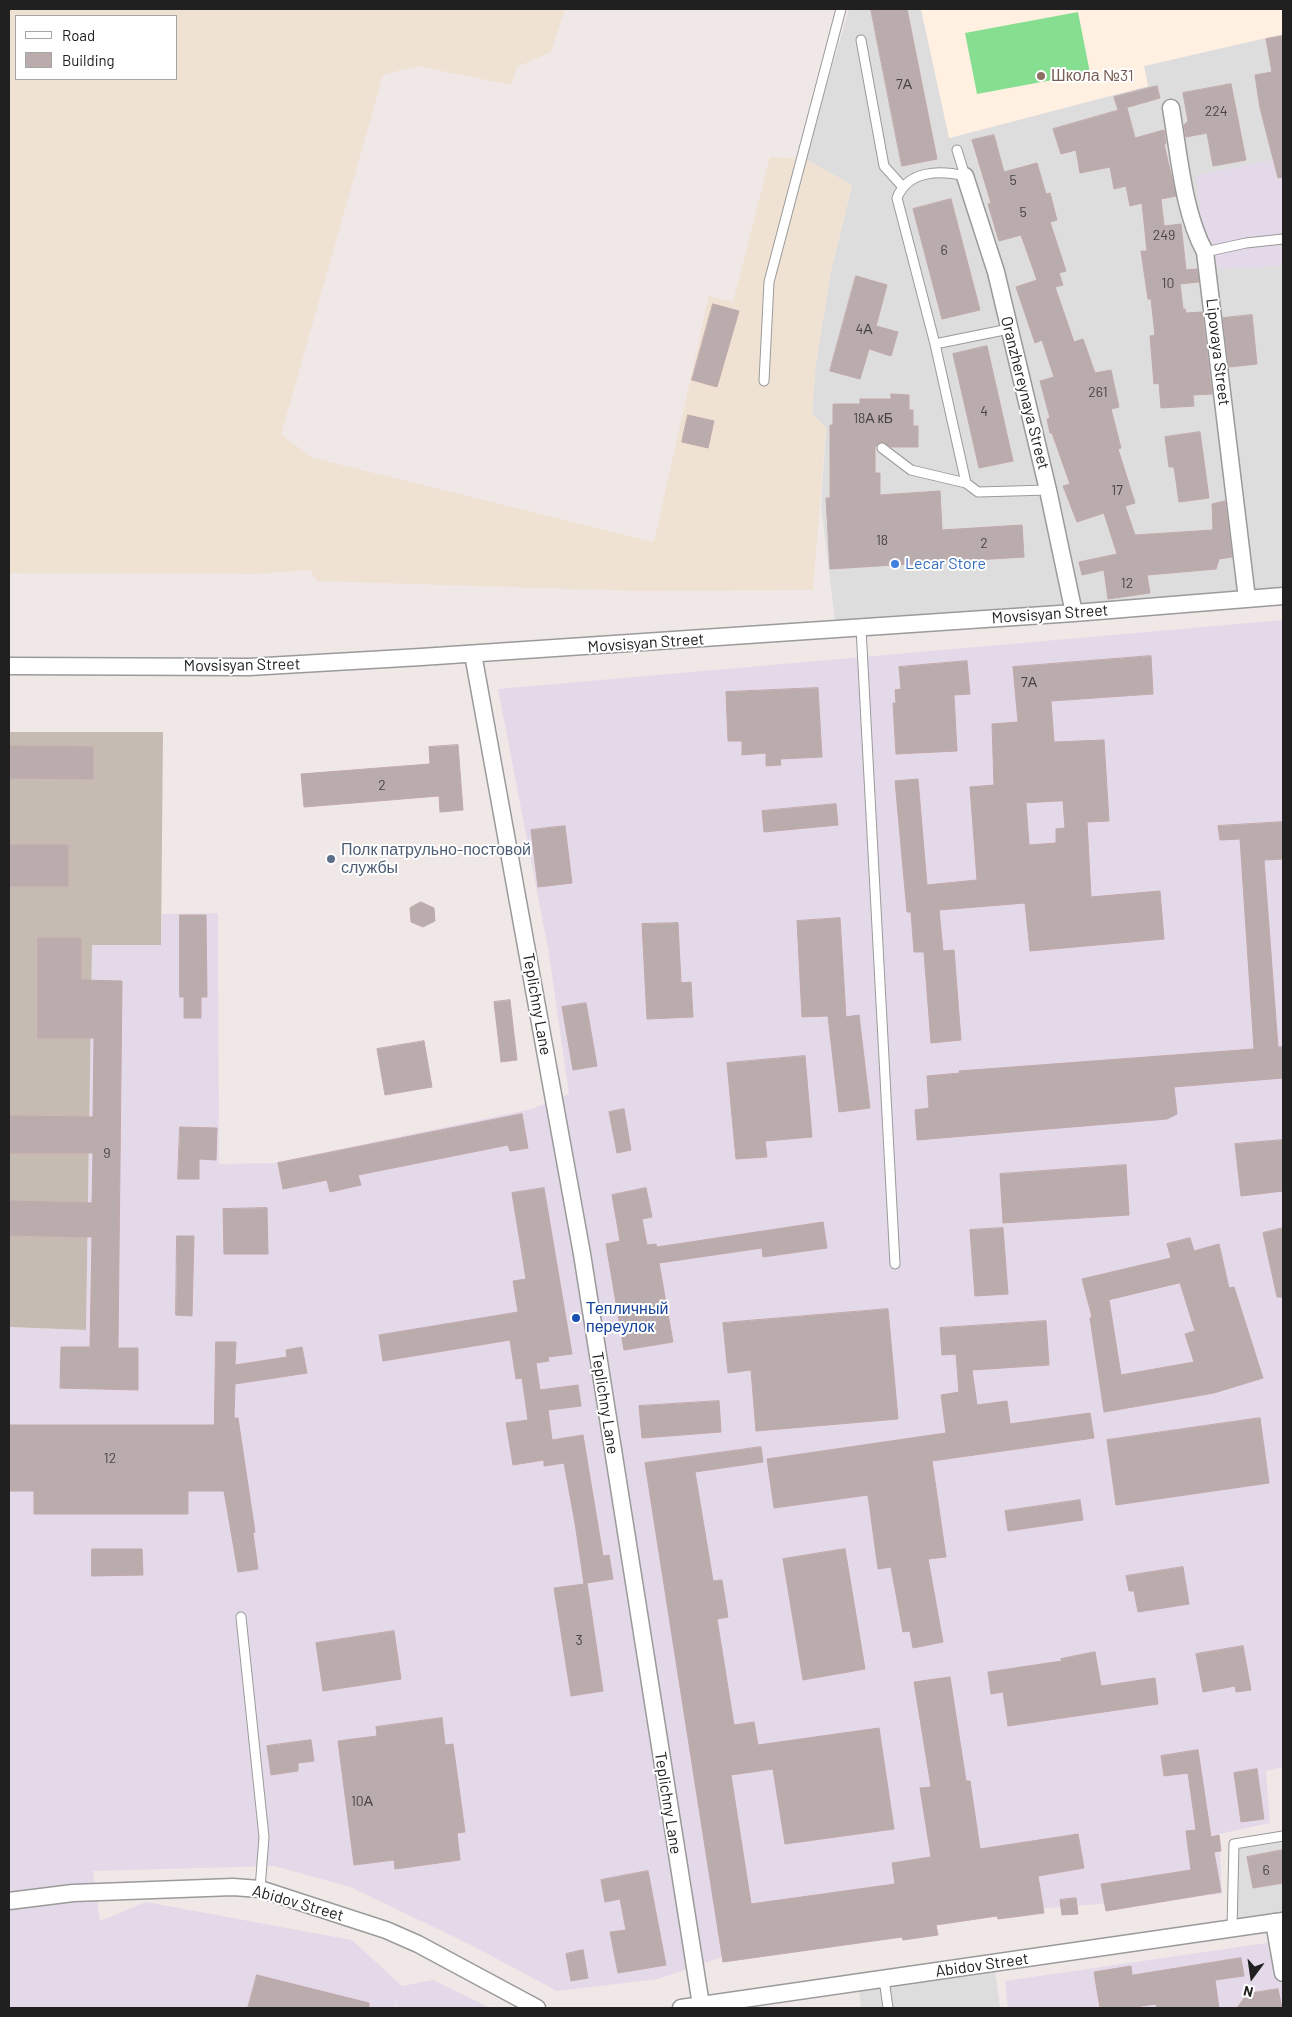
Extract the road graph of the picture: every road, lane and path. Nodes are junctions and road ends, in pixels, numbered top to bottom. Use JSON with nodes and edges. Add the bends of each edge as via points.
{"nodes":[{"id":1,"x":841,"y":9,"type":"edge"},
{"id":2,"x":861,"y":40,"type":"dead end"},
{"id":3,"x":1171,"y":108,"type":"dead end"},
{"id":4,"x":957,"y":150,"type":"dead end"},
{"id":5,"x":965,"y":176,"type":"junction"},
{"id":6,"x":902,"y":186,"type":"junction"},
{"id":7,"x":1283,"y":239,"type":"edge"},
{"id":8,"x":1205,"y":252,"type":"junction"},
{"id":9,"x":1009,"y":329,"type":"junction"},
{"id":10,"x":935,"y":344,"type":"junction"},
{"id":11,"x":764,"y":381,"type":"dead end"},
{"id":12,"x":882,"y":448,"type":"dead end"},
{"id":13,"x":966,"y":483,"type":"junction"},
{"id":14,"x":1048,"y":490,"type":"junction"},
{"id":15,"x":1283,"y":596,"type":"edge"},
{"id":16,"x":1247,"y":599,"type":"junction"},
{"id":17,"x":1074,"y":613,"type":"junction"},
{"id":18,"x":860,"y":628,"type":"junction"},
{"id":19,"x":474,"y":654,"type":"junction"},
{"id":20,"x":9,"y":666,"type":"edge"},
{"id":21,"x":895,"y":1264,"type":"dead end"},
{"id":22,"x":241,"y":1617,"type":"dead end"},
{"id":23,"x":1283,"y":1836,"type":"edge"},
{"id":24,"x":260,"y":1889,"type":"junction"},
{"id":25,"x":9,"y":1901,"type":"edge"},
{"id":26,"x":1278,"y":1921,"type":"edge"},
{"id":27,"x":1232,"y":1928,"type":"junction"},
{"id":28,"x":1283,"y":1973,"type":"edge"},
{"id":29,"x":884,"y":1979,"type":"junction"},
{"id":30,"x":701,"y":2005,"type":"junction"},
{"id":31,"x":537,"y":2008,"type":"edge"},
{"id":32,"x":680,"y":2008,"type":"edge"},
{"id":33,"x":888,"y":2008,"type":"edge"}],
"edges":[{"from":1,"to":11,"type":"lane","via":[[769,282]]},
{"from":2,"to":6,"type":"lane","via":[[884,166]]},
{"from":3,"to":8,"type":"street","name":"Lipovaya Street","via":[[1188,202]]},
{"from":4,"to":5,"type":"lane"},
{"from":5,"to":6,"type":"lane","via":[[944,171],[920,176]]},
{"from":5,"to":9,"type":"street","name":"Oranzhereynaya Street","via":[[996,272]]},
{"from":6,"to":10,"type":"lane","via":[[897,198]]},
{"from":7,"to":8,"type":"lane"},
{"from":8,"to":16,"type":"street","name":"Lipovaya Street"},
{"from":9,"to":10,"type":"lane"},
{"from":9,"to":14,"type":"street","name":"Oranzhereynaya Street"},
{"from":10,"to":13,"type":"lane"},
{"from":12,"to":13,"type":"lane","via":[[911,470]]},
{"from":13,"to":14,"type":"lane","via":[[978,492]]},
{"from":14,"to":17,"type":"street","name":"Oranzhereynaya Street"},
{"from":15,"to":16,"type":"street","name":"Movsisyan Street"},
{"from":16,"to":17,"type":"street","name":"Movsisyan Street"},
{"from":17,"to":18,"type":"street","name":"Movsisyan Street"},
{"from":18,"to":19,"type":"street","name":"Movsisyan Street"},
{"from":18,"to":21,"type":"lane"},
{"from":19,"to":20,"type":"street","name":"Movsisyan Street","via":[[249,667]]},
{"from":19,"to":30,"type":"street","name":"Teplichny Lane","via":[[582,1254]]},
{"from":22,"to":24,"type":"lane","via":[[264,1837]]},
{"from":23,"to":27,"type":"lane","via":[[1234,1844]]},
{"from":24,"to":25,"type":"street","name":"Abidov Street","via":[[233,1887],[73,1893]]},
{"from":24,"to":31,"type":"street","name":"Abidov Street","via":[[394,1933]]},
{"from":26,"to":27,"type":"street","name":"Abidov Street"},
{"from":26,"to":28,"type":"street"},
{"from":27,"to":29,"type":"street","name":"Abidov Street"},
{"from":29,"to":30,"type":"street","name":"Abidov Street"},
{"from":29,"to":33,"type":"lane"},
{"from":30,"to":32,"type":"street","name":"Abidov Street"}]}
